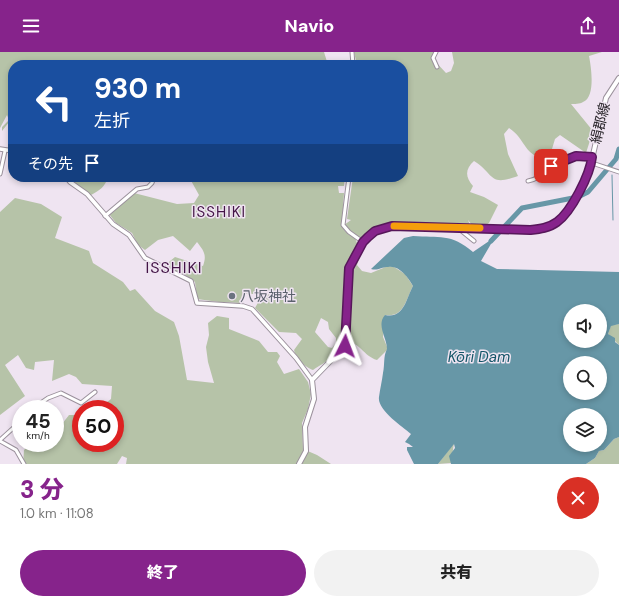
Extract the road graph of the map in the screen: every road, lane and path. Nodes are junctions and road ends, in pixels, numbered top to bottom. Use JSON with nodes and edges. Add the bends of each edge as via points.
{"nodes":[{"id":1,"x":436,"y":52,"type":"edge"},
{"id":2,"x":437,"y":67,"type":"dead end"},
{"id":3,"x":619,"y":78,"type":"edge"},
{"id":4,"x":0,"y":149,"type":"edge"},
{"id":5,"x":5,"y":151,"type":"joint"},
{"id":6,"x":592,"y":157,"type":"junction"},
{"id":7,"x":592,"y":162,"type":"junction"},
{"id":8,"x":619,"y":172,"type":"edge"},
{"id":9,"x":0,"y":174,"type":"edge"},
{"id":10,"x":528,"y":181,"type":"dead end"},
{"id":11,"x":70,"y":182,"type":"edge"},
{"id":12,"x":152,"y":182,"type":"edge"},
{"id":13,"x":348,"y":182,"type":"edge"},
{"id":14,"x":105,"y":216,"type":"junction"},
{"id":15,"x":458,"y":227,"type":"junction"},
{"id":16,"x":474,"y":241,"type":"dead end"},
{"id":17,"x":363,"y":242,"type":"junction"},
{"id":18,"x":312,"y":380,"type":"junction"},
{"id":19,"x":95,"y":392,"type":"dead end"},
{"id":20,"x":45,"y":400,"type":"edge"},
{"id":21,"x":12,"y":429,"type":"edge"},
{"id":22,"x":0,"y":441,"type":"edge"},
{"id":23,"x":24,"y":464,"type":"edge"},
{"id":24,"x":299,"y":464,"type":"edge"}],
"edges":[{"from":1,"to":2,"type":"street","via":[[433,58]]},
{"from":3,"to":6,"type":"main road","name":"絹郡線","via":[[606,98]]},
{"from":4,"to":5,"type":"street"},
{"from":5,"to":9,"type":"street"},
{"from":6,"to":7,"type":"main road","name":"絹郡線"},
{"from":6,"to":10,"type":"street","via":[[568,158],[551,166],[535,180]]},
{"from":7,"to":8,"type":"street"},
{"from":7,"to":15,"type":"main road","name":"絹郡線","via":[[564,216],[548,227],[530,230]]},
{"from":11,"to":14,"type":"street","via":[[87,194]]},
{"from":12,"to":14,"type":"street","via":[[145,188],[137,189]]},
{"from":13,"to":17,"type":"street","via":[[343,225]]},
{"from":14,"to":18,"type":"street","via":[[129,235],[145,258],[191,282],[197,302],[252,309]]},
{"from":15,"to":16,"type":"street"},
{"from":15,"to":17,"type":"main road","name":"絹郡線","via":[[392,226],[375,231]]},
{"from":17,"to":18,"type":"main road","name":"絹郡線","via":[[347,276],[345,346]]},
{"from":18,"to":24,"type":"main road","via":[[314,399],[305,427],[306,451]]},
{"from":19,"to":20,"type":"street","via":[[81,404],[61,393]]},
{"from":21,"to":22,"type":"street"},
{"from":22,"to":23,"type":"street","via":[[16,450]]}]}
